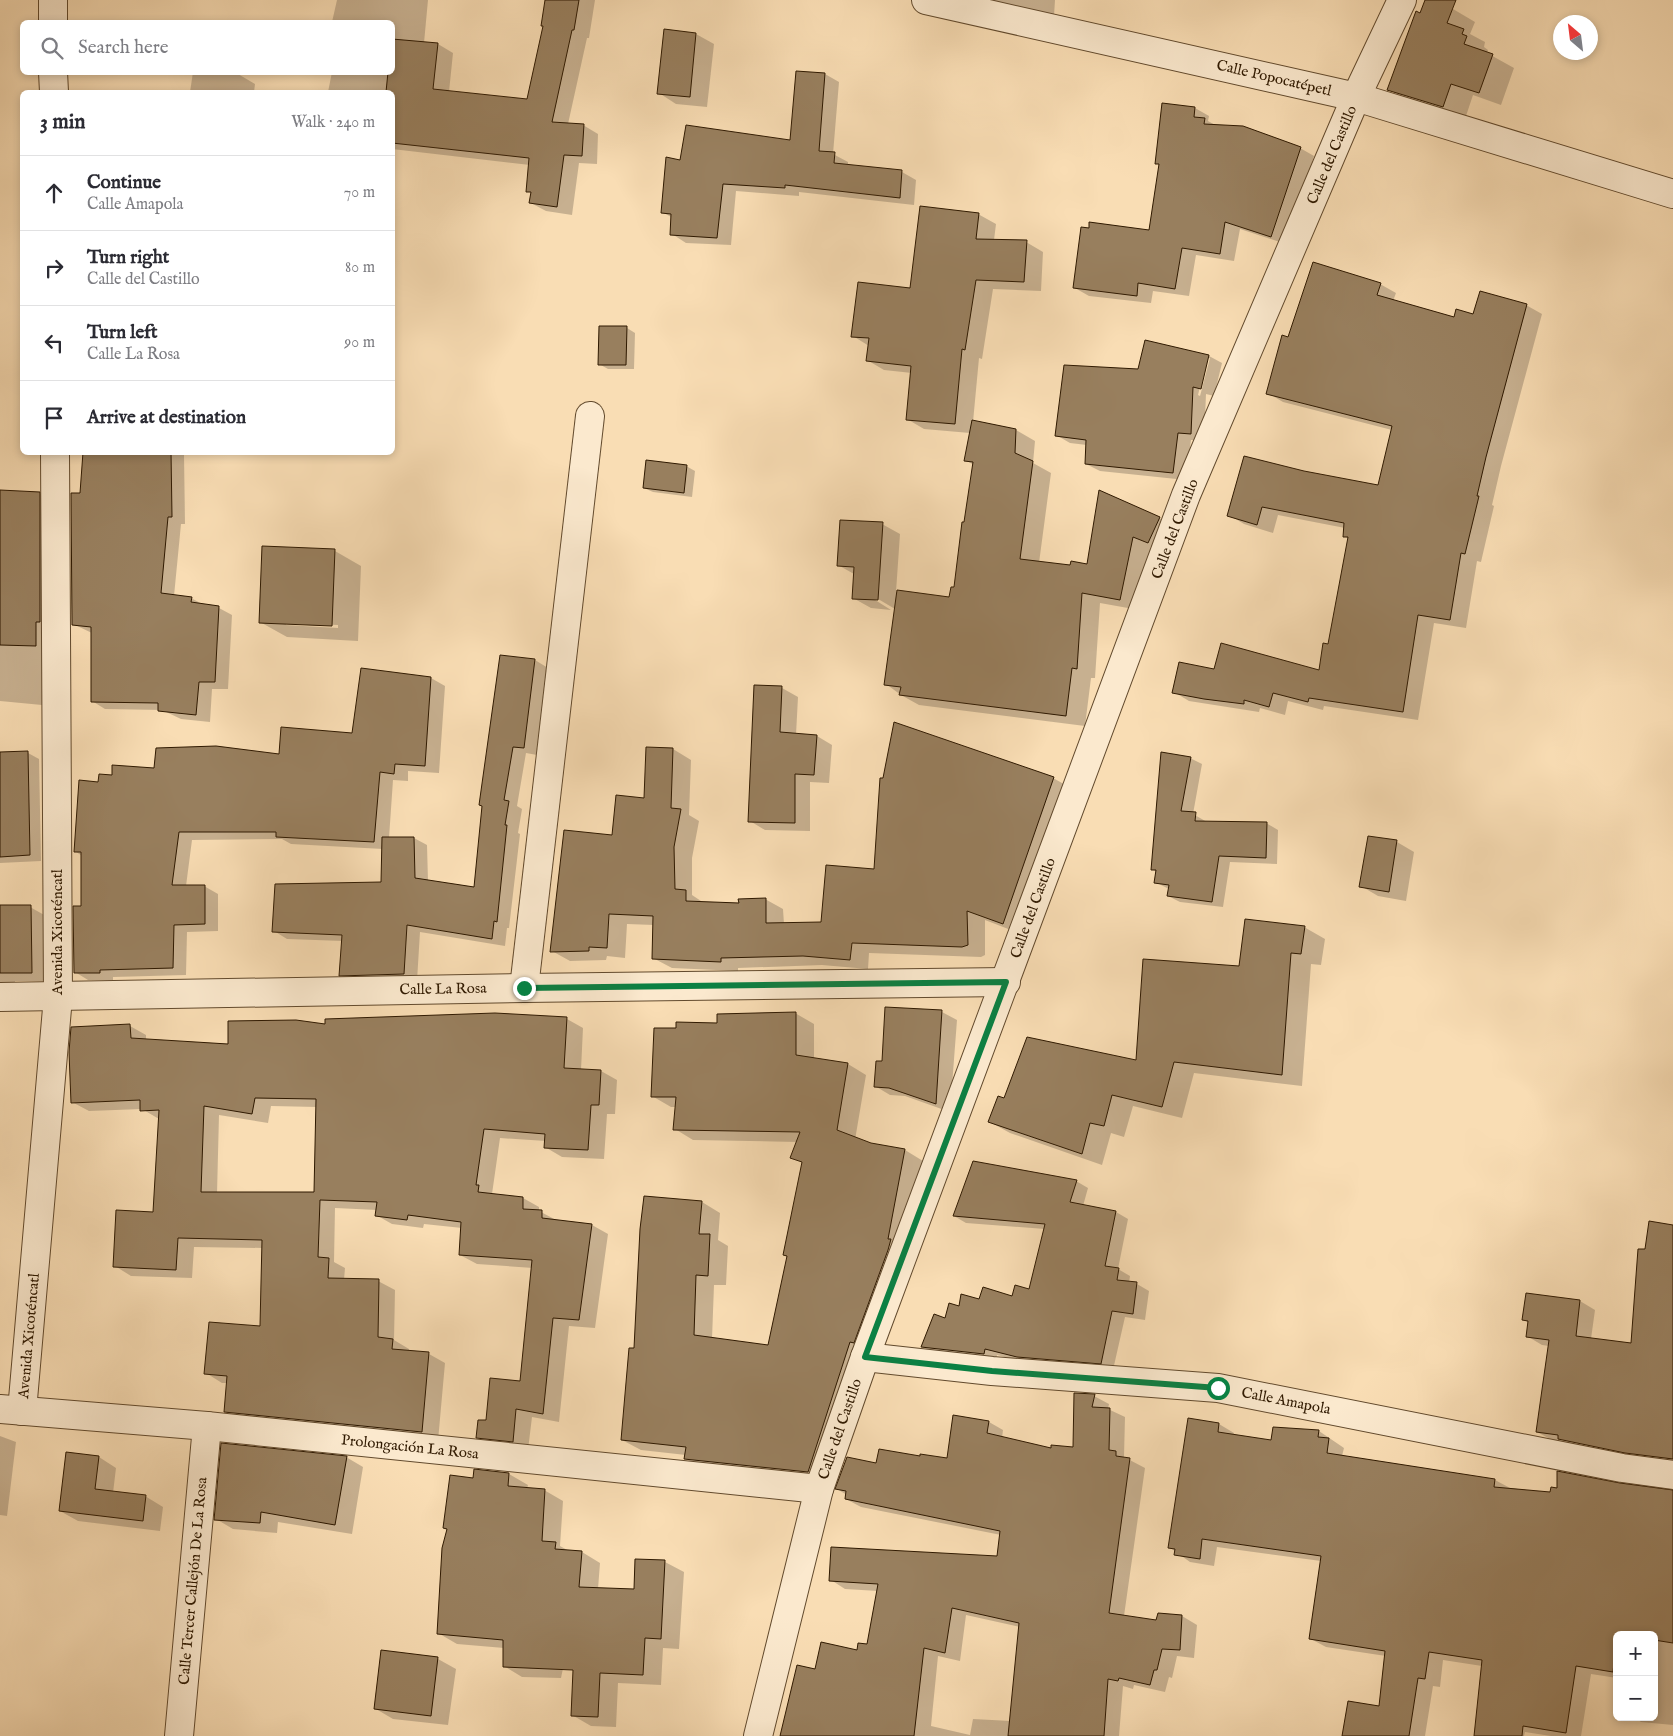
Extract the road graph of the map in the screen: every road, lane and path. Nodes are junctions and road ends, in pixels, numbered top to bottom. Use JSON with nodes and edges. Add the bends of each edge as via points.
{"nodes":[{"id":1,"x":53,"y":0,"type":"edge"},
{"id":2,"x":926,"y":0,"type":"edge"},
{"id":3,"x":1402,"y":0,"type":"edge"},
{"id":4,"x":53,"y":20,"type":"edge"},
{"id":5,"x":54,"y":75,"type":"edge"},
{"id":6,"x":54,"y":90,"type":"edge"},
{"id":7,"x":1356,"y":97,"type":"junction"},
{"id":8,"x":1673,"y":194,"type":"edge"},
{"id":9,"x":590,"y":416,"type":"dead end"},
{"id":10,"x":55,"y":455,"type":"edge"},
{"id":11,"x":1006,"y":982,"type":"junction"},
{"id":12,"x":524,"y":988,"type":"junction"},
{"id":13,"x":58,"y":996,"type":"junction"},
{"id":14,"x":0,"y":997,"type":"edge"},
{"id":15,"x":865,"y":1357,"type":"junction"},
{"id":16,"x":11,"y":1410,"type":"edge"},
{"id":17,"x":207,"y":1426,"type":"junction"},
{"id":18,"x":1673,"y":1475,"type":"edge"},
{"id":19,"x":819,"y":1489,"type":"junction"},
{"id":20,"x":179,"y":1736,"type":"edge"},
{"id":21,"x":758,"y":1736,"type":"edge"}],
"edges":[{"from":1,"to":4,"type":"street"},
{"from":2,"to":7,"type":"street","name":"Calle Popocatépetl"},
{"from":3,"to":7,"type":"street","name":"Calle del Castillo"},
{"from":5,"to":6,"type":"street"},
{"from":7,"to":8,"type":"street","name":"Calle Popocatépetl"},
{"from":7,"to":11,"type":"street","name":"Calle del Castillo","via":[[1186,495]]},
{"from":9,"to":12,"type":"street"},
{"from":10,"to":13,"type":"street","name":"Avenida Xicoténcatl"},
{"from":11,"to":12,"type":"street","name":"Calle La Rosa"},
{"from":11,"to":15,"type":"street","name":"Calle del Castillo"},
{"from":12,"to":13,"type":"street","name":"Calle La Rosa"},
{"from":13,"to":14,"type":"street","name":"Calle La Rosa"},
{"from":13,"to":16,"type":"street","name":"Avenida Xicoténcatl"},
{"from":15,"to":18,"type":"street","name":"Calle Amapola","via":[[992,1371],[1218,1388],[1622,1468]]},
{"from":15,"to":19,"type":"street","name":"Calle del Castillo"},
{"from":16,"to":17,"type":"street","name":"Prolongación La Rosa"},
{"from":17,"to":19,"type":"street","name":"Prolongación La Rosa"},
{"from":17,"to":20,"type":"street","name":"Calle Tercer Callejón De La Rosa"},
{"from":19,"to":21,"type":"street","name":"Calle del Castillo"}]}
